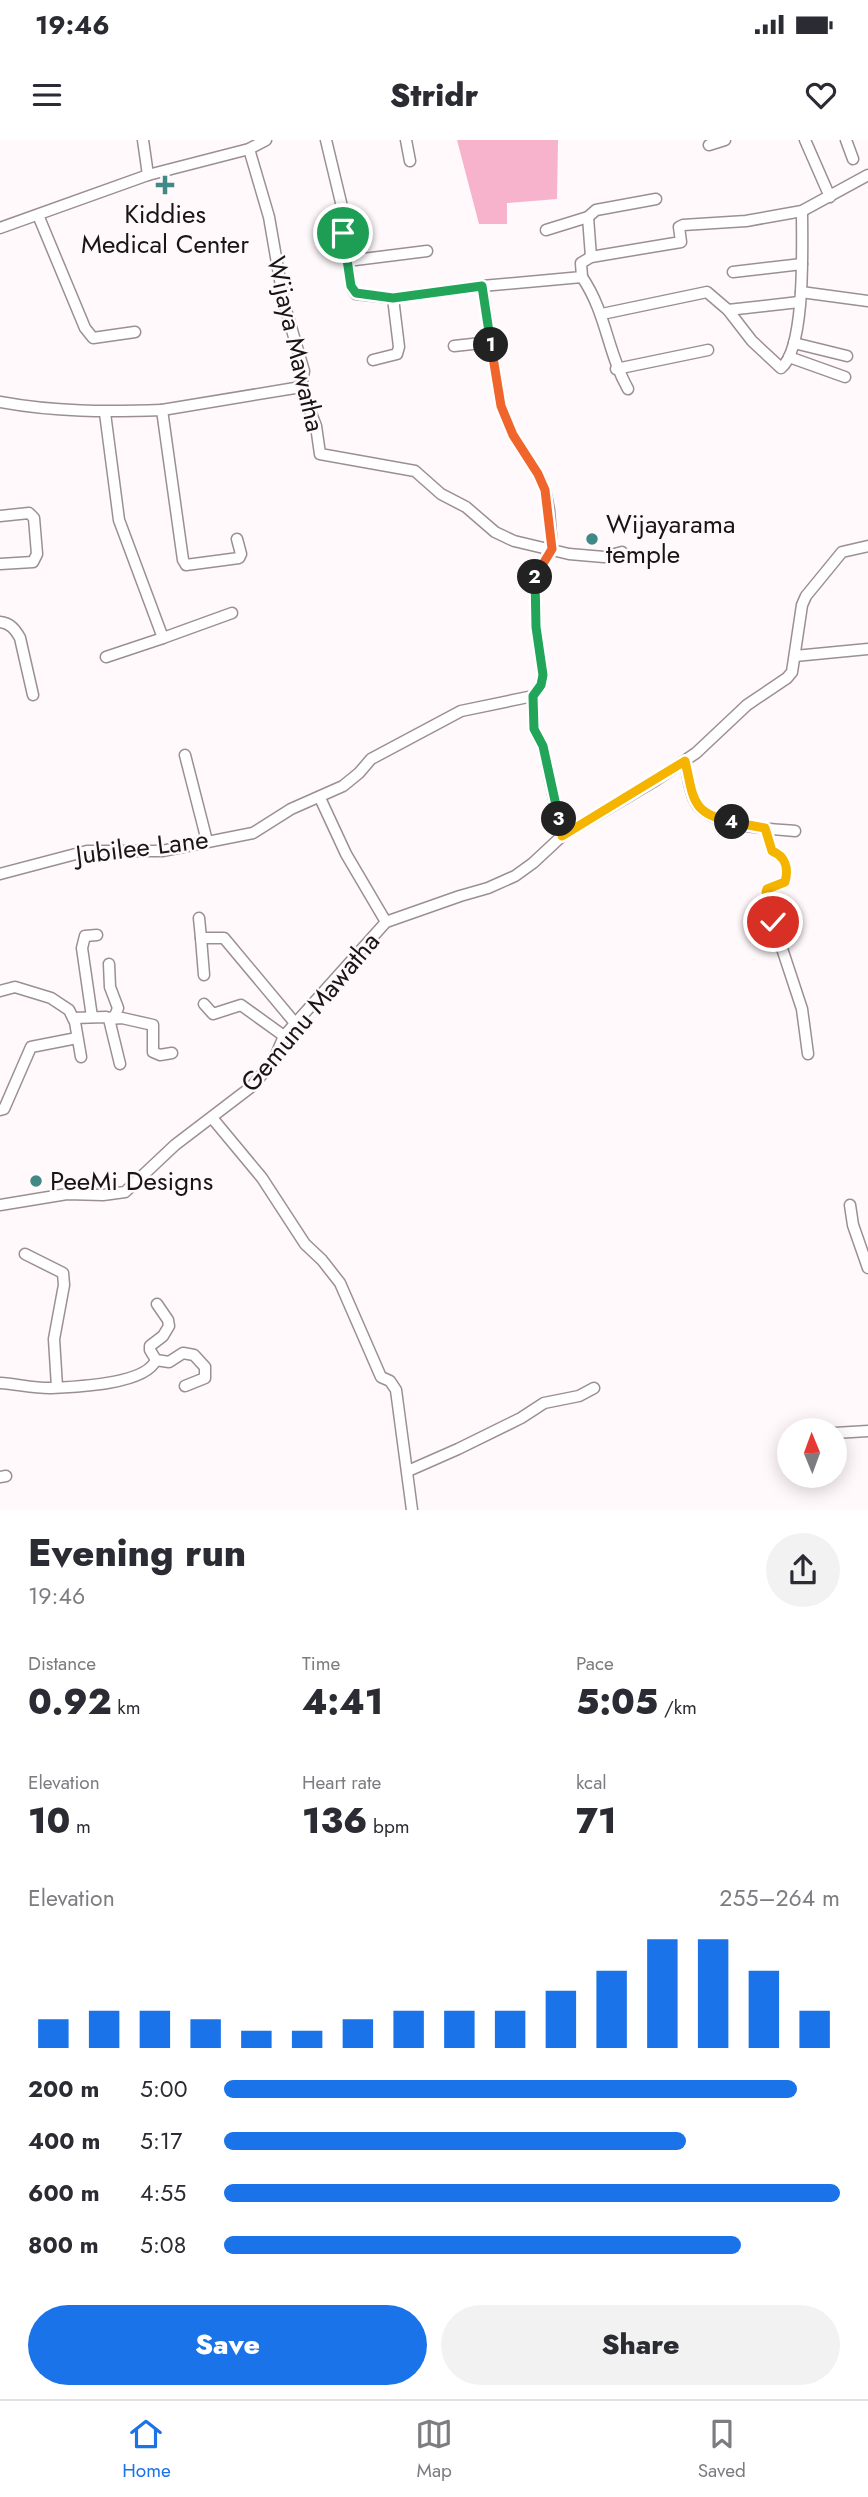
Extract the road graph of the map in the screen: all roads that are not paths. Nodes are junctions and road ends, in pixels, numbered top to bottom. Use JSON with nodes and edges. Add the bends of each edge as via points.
{"nodes":[{"id":1,"x":143,"y":140,"type":"edge"},
{"id":2,"x":266,"y":140,"type":"edge"},
{"id":3,"x":326,"y":140,"type":"edge"},
{"id":4,"x":406,"y":140,"type":"edge"},
{"id":5,"x":725,"y":140,"type":"edge"},
{"id":6,"x":805,"y":140,"type":"edge"},
{"id":7,"x":846,"y":140,"type":"edge"},
{"id":8,"x":709,"y":145,"type":"dead end"},
{"id":9,"x":249,"y":149,"type":"junction"},
{"id":10,"x":853,"y":159,"type":"dead end"},
{"id":11,"x":410,"y":161,"type":"dead end"},
{"id":12,"x":148,"y":175,"type":"junction"},
{"id":13,"x":867,"y":178,"type":"edge"},
{"id":14,"x":830,"y":197,"type":"junction"},
{"id":15,"x":656,"y":199,"type":"dead end"},
{"id":16,"x":802,"y":211,"type":"junction"},
{"id":17,"x":38,"y":215,"type":"junction"},
{"id":18,"x":587,"y":217,"type":"junction"},
{"id":19,"x":0,"y":228,"type":"edge"},
{"id":20,"x":546,"y":230,"type":"dead end"},
{"id":21,"x":427,"y":251,"type":"dead end"},
{"id":22,"x":591,"y":257,"type":"junction"},
{"id":23,"x":347,"y":261,"type":"junction"},
{"id":24,"x":802,"y":264,"type":"junction"},
{"id":25,"x":733,"y":272,"type":"dead end"},
{"id":26,"x":582,"y":277,"type":"junction"},
{"id":27,"x":482,"y":286,"type":"junction"},
{"id":28,"x":800,"y":297,"type":"junction"},
{"id":29,"x":393,"y":298,"type":"junction"},
{"id":30,"x":868,"y":301,"type":"edge"},
{"id":31,"x":728,"y":310,"type":"junction"},
{"id":32,"x":603,"y":314,"type":"junction"},
{"id":33,"x":135,"y":332,"type":"dead end"},
{"id":34,"x":491,"y":342,"type":"junction"},
{"id":35,"x":794,"y":343,"type":"junction"},
{"id":36,"x":454,"y":346,"type":"dead end"},
{"id":37,"x":708,"y":350,"type":"dead end"},
{"id":38,"x":847,"y":356,"type":"dead end"},
{"id":39,"x":789,"y":357,"type":"junction"},
{"id":40,"x":373,"y":360,"type":"dead end"},
{"id":41,"x":616,"y":369,"type":"junction"},
{"id":42,"x":845,"y":377,"type":"dead end"},
{"id":43,"x":301,"y":387,"type":"junction"},
{"id":44,"x":628,"y":389,"type":"dead end"},
{"id":45,"x":0,"y":402,"type":"edge"},
{"id":46,"x":162,"y":410,"type":"junction"},
{"id":47,"x":105,"y":413,"type":"junction"},
{"id":48,"x":0,"y":516,"type":"edge"},
{"id":49,"x":237,"y":539,"type":"dead end"},
{"id":50,"x":868,"y":545,"type":"edge"},
{"id":51,"x":552,"y":549,"type":"junction"},
{"id":52,"x":622,"y":552,"type":"dead end"},
{"id":53,"x":0,"y":564,"type":"edge"},
{"id":54,"x":232,"y":614,"type":"dead end"},
{"id":55,"x":0,"y":622,"type":"edge"},
{"id":56,"x":163,"y":638,"type":"junction"},
{"id":57,"x":868,"y":649,"type":"edge"},
{"id":58,"x":795,"y":656,"type":"junction"},
{"id":59,"x":106,"y":657,"type":"dead end"},
{"id":60,"x":33,"y":695,"type":"dead end"},
{"id":61,"x":533,"y":696,"type":"junction"},
{"id":62,"x":185,"y":755,"type":"dead end"},
{"id":63,"x":685,"y":761,"type":"junction"},
{"id":64,"x":320,"y":798,"type":"junction"},
{"id":65,"x":765,"y":828,"type":"junction"},
{"id":66,"x":795,"y":831,"type":"dead end"},
{"id":67,"x":562,"y":836,"type":"junction"},
{"id":68,"x":207,"y":841,"type":"junction"},
{"id":69,"x":0,"y":874,"type":"edge"},
{"id":70,"x":199,"y":918,"type":"dead end"},
{"id":71,"x":386,"y":922,"type":"junction"},
{"id":72,"x":97,"y":935,"type":"dead end"},
{"id":73,"x":201,"y":938,"type":"junction"},
{"id":74,"x":109,"y":964,"type":"dead end"},
{"id":75,"x":204,"y":975,"type":"dead end"},
{"id":76,"x":0,"y":990,"type":"edge"},
{"id":77,"x":204,"y":1004,"type":"dead end"},
{"id":78,"x":92,"y":1017,"type":"junction"},
{"id":79,"x":73,"y":1018,"type":"junction"},
{"id":80,"x":109,"y":1019,"type":"junction"},
{"id":81,"x":295,"y":1023,"type":"junction"},
{"id":82,"x":284,"y":1036,"type":"junction"},
{"id":83,"x":78,"y":1038,"type":"junction"},
{"id":84,"x":172,"y":1053,"type":"dead end"},
{"id":85,"x":808,"y":1054,"type":"dead end"},
{"id":86,"x":80,"y":1057,"type":"dead end"},
{"id":87,"x":120,"y":1064,"type":"dead end"},
{"id":88,"x":0,"y":1110,"type":"edge"},
{"id":89,"x":213,"y":1119,"type":"junction"},
{"id":90,"x":0,"y":1205,"type":"edge"},
{"id":91,"x":850,"y":1205,"type":"dead end"},
{"id":92,"x":25,"y":1254,"type":"dead end"},
{"id":93,"x":868,"y":1268,"type":"edge"},
{"id":94,"x":157,"y":1304,"type":"dead end"},
{"id":95,"x":156,"y":1360,"type":"junction"},
{"id":96,"x":0,"y":1383,"type":"edge"},
{"id":97,"x":185,"y":1386,"type":"dead end"},
{"id":98,"x":57,"y":1387,"type":"junction"},
{"id":99,"x":594,"y":1388,"type":"dead end"},
{"id":100,"x":868,"y":1431,"type":"edge"},
{"id":101,"x":847,"y":1432,"type":"edge"},
{"id":102,"x":408,"y":1471,"type":"junction"},
{"id":103,"x":412,"y":1510,"type":"edge"}],
"edges":[{"from":1,"to":12,"type":"street"},
{"from":2,"to":9,"type":"street"},
{"from":3,"to":23,"type":"street","via":[[344,215]]},
{"from":4,"to":11,"type":"street"},
{"from":5,"to":8,"type":"street"},
{"from":6,"to":14,"type":"street"},
{"from":7,"to":10,"type":"street"},
{"from":9,"to":12,"type":"street"},
{"from":9,"to":43,"type":"street","name":"Wijaya Mawatha","via":[[304,371]]},
{"from":12,"to":17,"type":"street"},
{"from":13,"to":14,"type":"street"},
{"from":14,"to":16,"type":"street"},
{"from":15,"to":18,"type":"street","via":[[596,210]]},
{"from":16,"to":22,"type":"street","via":[[683,225],[679,227],[681,242]]},
{"from":16,"to":24,"type":"street"},
{"from":17,"to":19,"type":"street"},
{"from":17,"to":33,"type":"street","via":[[93,338]]},
{"from":18,"to":20,"type":"street"},
{"from":18,"to":22,"type":"street"},
{"from":21,"to":23,"type":"street"},
{"from":22,"to":26,"type":"street","via":[[581,262]]},
{"from":23,"to":29,"type":"street","via":[[356,293]]},
{"from":24,"to":25,"type":"street"},
{"from":24,"to":28,"type":"street"},
{"from":26,"to":27,"type":"street"},
{"from":26,"to":32,"type":"street"},
{"from":27,"to":29,"type":"street"},
{"from":27,"to":34,"type":"street"},
{"from":28,"to":30,"type":"street"},
{"from":28,"to":31,"type":"street"},
{"from":28,"to":35,"type":"street"},
{"from":29,"to":40,"type":"street","via":[[397,354]]},
{"from":31,"to":32,"type":"street","via":[[713,294],[703,292]]},
{"from":31,"to":39,"type":"street","via":[[778,366]]},
{"from":32,"to":41,"type":"street"},
{"from":34,"to":36,"type":"street"},
{"from":34,"to":51,"type":"street","via":[[501,406],[545,490]]},
{"from":35,"to":38,"type":"street"},
{"from":35,"to":39,"type":"street"},
{"from":37,"to":41,"type":"street"},
{"from":39,"to":42,"type":"street"},
{"from":41,"to":44,"type":"street"},
{"from":43,"to":46,"type":"street"},
{"from":43,"to":51,"type":"street","name":"Wijaya Mawatha","via":[[316,426],[320,454],[415,471],[495,532]]},
{"from":45,"to":47,"type":"street"},
{"from":46,"to":47,"type":"street"},
{"from":46,"to":49,"type":"street","via":[[183,560],[186,565],[239,558]]},
{"from":47,"to":56,"type":"street","via":[[119,520]]},
{"from":48,"to":53,"type":"street","via":[[29,513],[34,518],[37,554],[33,562]]},
{"from":50,"to":58,"type":"street","name":"Gemunu Mawatha","via":[[842,552],[806,596]]},
{"from":51,"to":52,"type":"street","via":[[604,557]]},
{"from":51,"to":61,"type":"street","via":[[535,576],[543,675]]},
{"from":54,"to":56,"type":"street"},
{"from":55,"to":60,"type":"street","via":[[16,630],[20,638]]},
{"from":56,"to":59,"type":"street"},
{"from":57,"to":58,"type":"street"},
{"from":58,"to":63,"type":"street","name":"Gemunu Mawatha","via":[[788,678],[747,705]]},
{"from":61,"to":64,"type":"street","name":"Jubilee Lane","via":[[461,711],[370,759],[343,786]]},
{"from":61,"to":67,"type":"street","via":[[534,729],[543,746]]},
{"from":62,"to":68,"type":"street"},
{"from":63,"to":65,"type":"street","via":[[694,800],[705,814]]},
{"from":63,"to":67,"type":"street","name":"Gemunu Mawatha"},
{"from":64,"to":68,"type":"street","name":"Jubilee Lane","via":[[290,809],[253,833]]},
{"from":64,"to":71,"type":"street"},
{"from":65,"to":66,"type":"street"},
{"from":65,"to":85,"type":"street","via":[[787,875],[785,882],[767,889],[767,903],[802,1009]]},
{"from":67,"to":71,"type":"street","name":"Gemunu Mawatha","via":[[515,876]]},
{"from":68,"to":69,"type":"street","name":"Jubilee Lane","via":[[162,851],[88,851]]},
{"from":70,"to":73,"type":"street"},
{"from":71,"to":81,"type":"street","name":"Gemunu Mawatha"},
{"from":72,"to":78,"type":"street","via":[[85,936],[82,948]]},
{"from":73,"to":75,"type":"street"},
{"from":73,"to":81,"type":"street","via":[[224,938]]},
{"from":74,"to":80,"type":"street","via":[[110,987],[118,1008]]},
{"from":76,"to":79,"type":"street","via":[[16,987],[51,998]]},
{"from":77,"to":82,"type":"street","via":[[213,1014],[241,1005]]},
{"from":78,"to":79,"type":"street"},
{"from":78,"to":80,"type":"street"},
{"from":79,"to":83,"type":"street"},
{"from":80,"to":84,"type":"street","via":[[153,1025],[153,1052]]},
{"from":80,"to":87,"type":"street"},
{"from":81,"to":82,"type":"street","name":"Gemunu Mawatha"},
{"from":82,"to":89,"type":"street","name":"Gemunu Mawatha","via":[[273,1062]]},
{"from":83,"to":86,"type":"street"},
{"from":83,"to":88,"type":"street","via":[[31,1047]]},
{"from":89,"to":90,"type":"street","name":"Gemunu Mawatha","via":[[175,1145],[125,1192],[68,1194]]},
{"from":89,"to":102,"type":"street","via":[[262,1178],[305,1244],[340,1283],[381,1377],[397,1390]]},
{"from":91,"to":93,"type":"street"},
{"from":92,"to":98,"type":"street","via":[[63,1273],[54,1339]]},
{"from":94,"to":95,"type":"street","via":[[169,1326],[150,1346]]},
{"from":95,"to":97,"type":"street","via":[[169,1362],[183,1353],[194,1355],[205,1367],[205,1378]]},
{"from":95,"to":98,"type":"street","via":[[127,1380]]},
{"from":96,"to":98,"type":"street"},
{"from":99,"to":102,"type":"street","via":[[544,1403]]},
{"from":100,"to":101,"type":"street"},
{"from":102,"to":103,"type":"street"}]}
